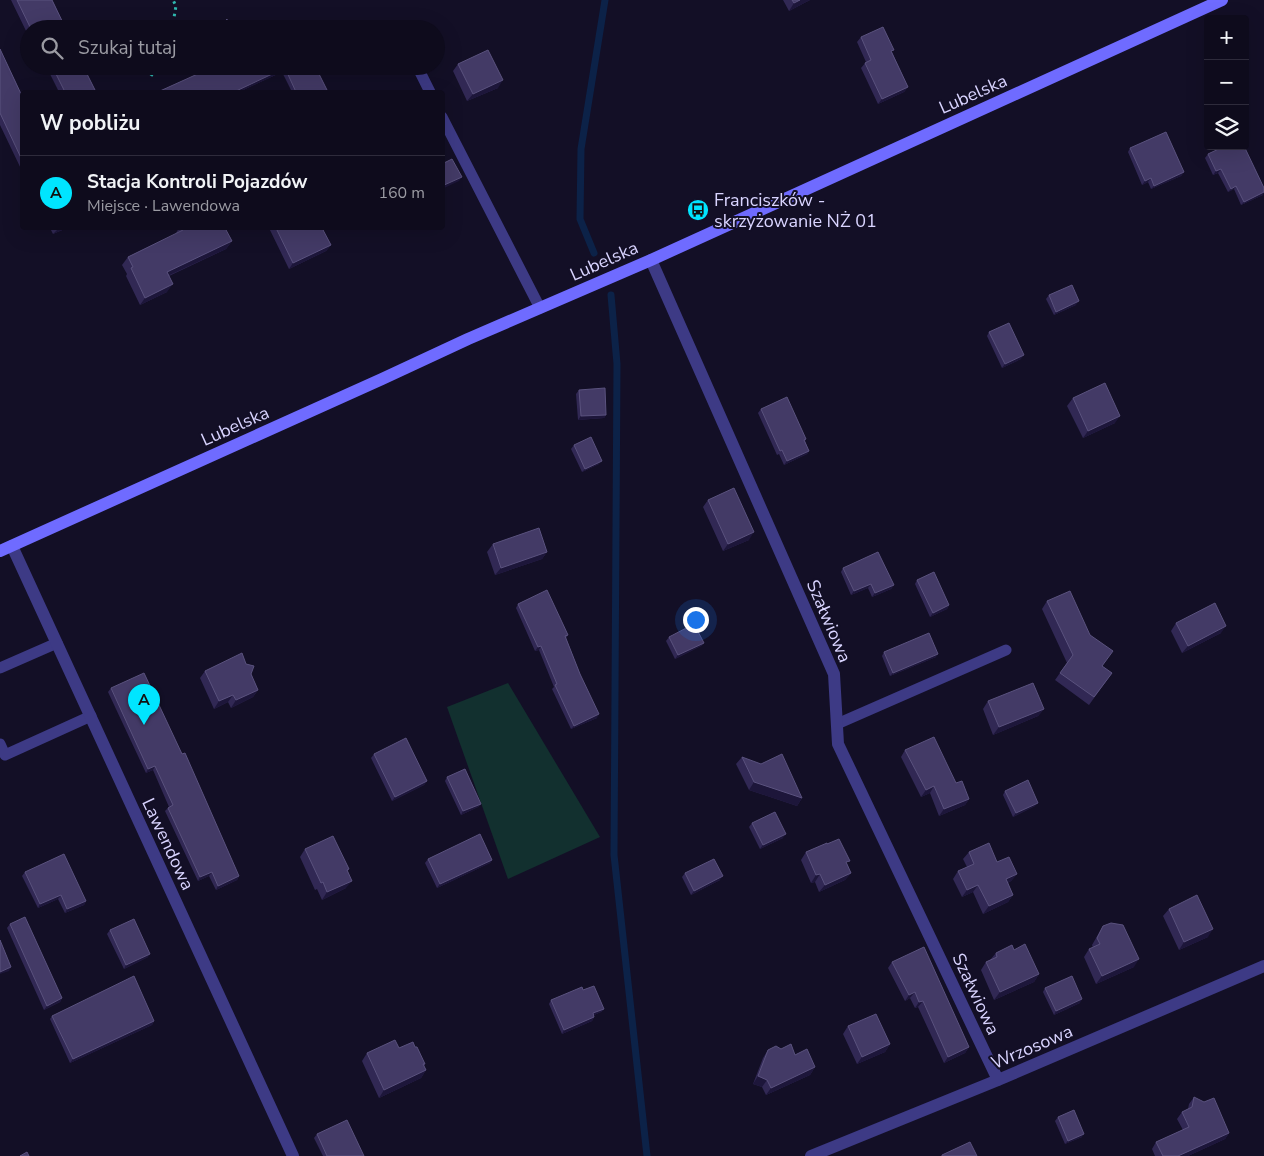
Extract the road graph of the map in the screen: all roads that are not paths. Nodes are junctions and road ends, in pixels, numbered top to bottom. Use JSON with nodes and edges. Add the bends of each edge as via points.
{"nodes":[{"id":1,"x":1222,"y":0,"type":"edge"},
{"id":2,"x":422,"y":75,"type":"edge"},
{"id":3,"x":429,"y":90,"type":"edge"},
{"id":4,"x":445,"y":123,"type":"edge"},
{"id":5,"x":651,"y":260,"type":"junction"},
{"id":6,"x":540,"y":308,"type":"junction"},
{"id":7,"x":6,"y":549,"type":"edge"},
{"id":8,"x":57,"y":642,"type":"junction"},
{"id":9,"x":1006,"y":650,"type":"dead end"},
{"id":10,"x":0,"y":668,"type":"edge"},
{"id":11,"x":91,"y":716,"type":"junction"},
{"id":12,"x":837,"y":724,"type":"junction"},
{"id":13,"x":0,"y":744,"type":"edge"},
{"id":14,"x":1264,"y":966,"type":"edge"},
{"id":15,"x":998,"y":1080,"type":"junction"},
{"id":16,"x":293,"y":1156,"type":"edge"},
{"id":17,"x":811,"y":1156,"type":"edge"}],
"edges":[{"from":1,"to":5,"type":"main road","name":"Lubelska"},
{"from":2,"to":3,"type":"lane"},
{"from":4,"to":6,"type":"lane"},
{"from":5,"to":6,"type":"main road","name":"Lubelska"},
{"from":5,"to":12,"type":"street","name":"Szałwiowa","via":[[834,674]]},
{"from":6,"to":7,"type":"main road","name":"Lubelska"},
{"from":7,"to":8,"type":"street","name":"Lawendowa"},
{"from":8,"to":10,"type":"lane"},
{"from":8,"to":11,"type":"street","name":"Lawendowa"},
{"from":9,"to":12,"type":"lane"},
{"from":11,"to":13,"type":"lane","via":[[5,755]]},
{"from":11,"to":16,"type":"street","name":"Lawendowa"},
{"from":12,"to":15,"type":"street","name":"Szałwiowa","via":[[838,744]]},
{"from":14,"to":15,"type":"street","name":"Wrzosowa"},
{"from":15,"to":17,"type":"street","name":"Wrzosowa"}]}
